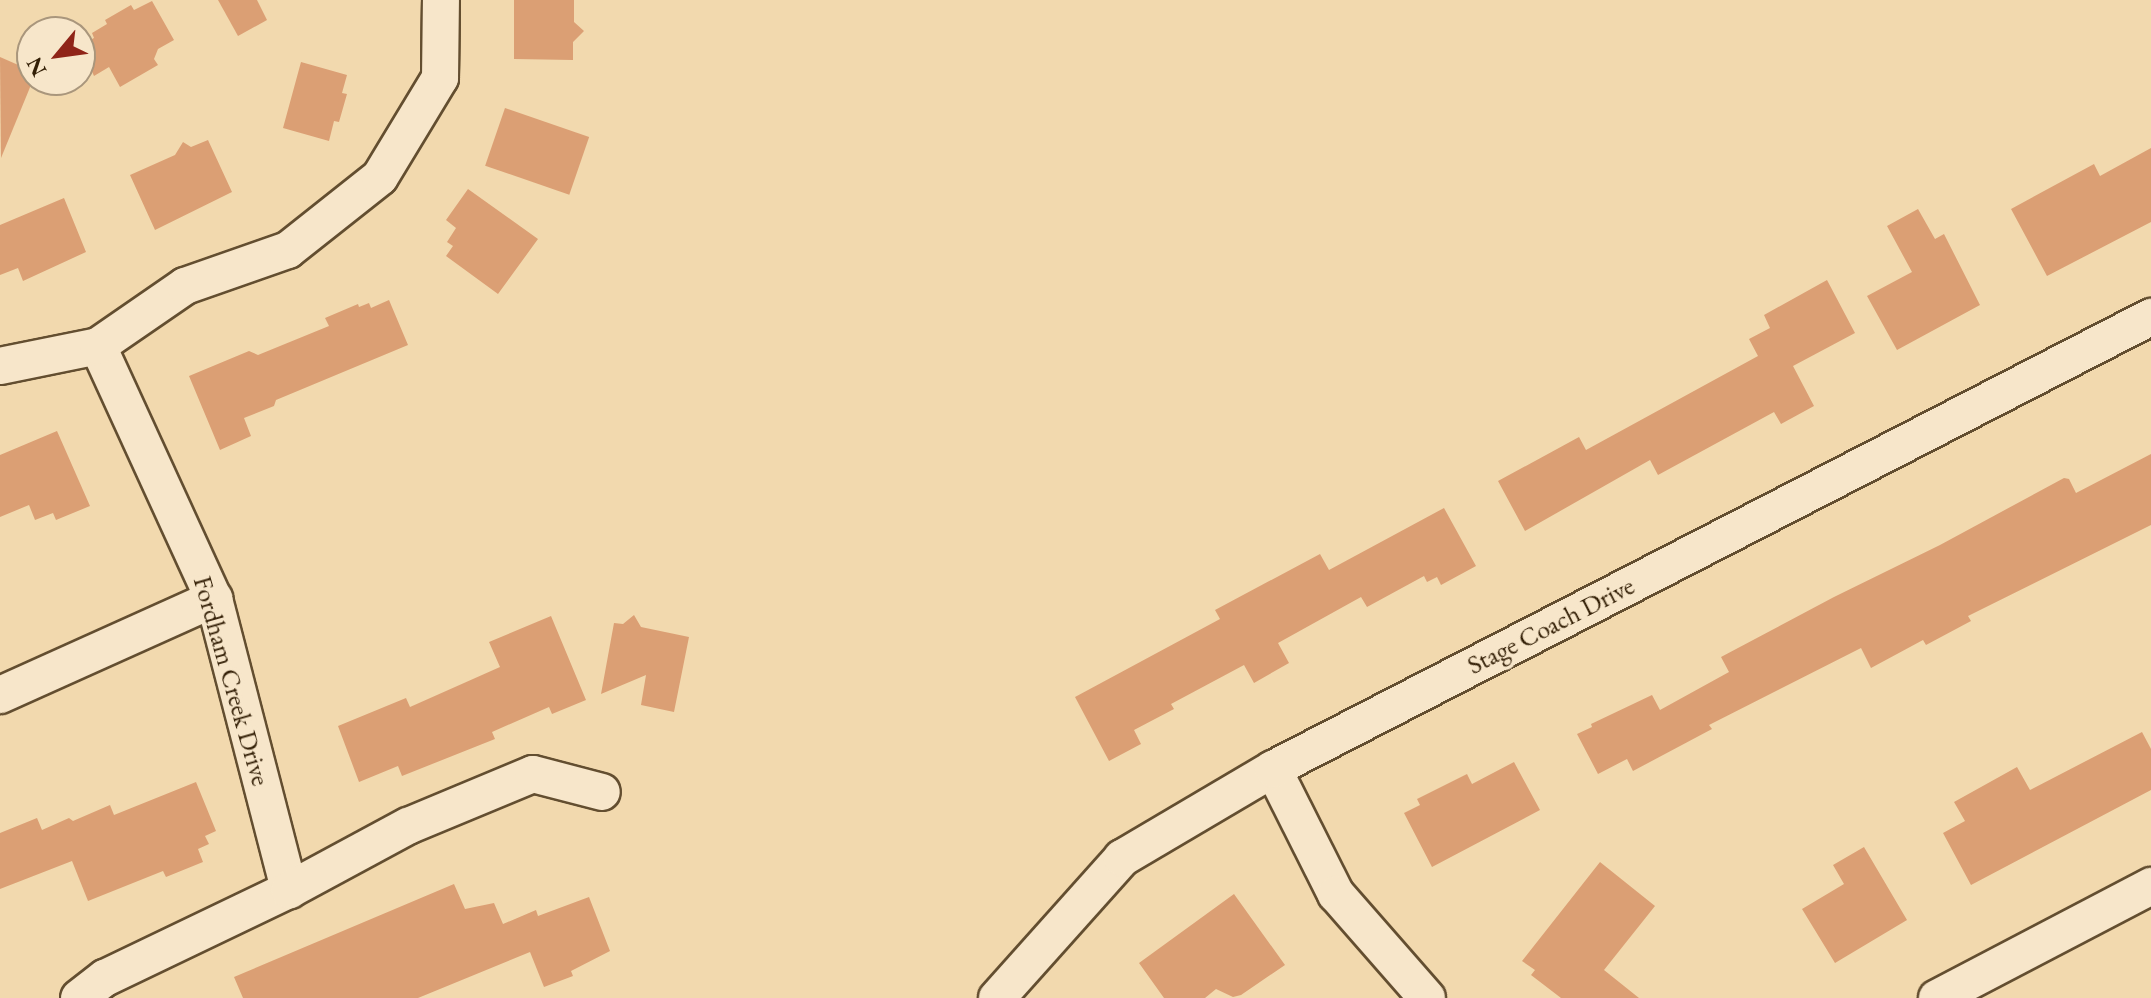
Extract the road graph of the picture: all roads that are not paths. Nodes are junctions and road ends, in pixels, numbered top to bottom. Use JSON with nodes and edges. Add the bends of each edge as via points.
{"nodes":[{"id":1,"x":441,"y":0,"type":"edge"},
{"id":2,"x":2151,"y":317,"type":"edge"},
{"id":3,"x":98,"y":346,"type":"junction"},
{"id":4,"x":0,"y":366,"type":"edge"},
{"id":5,"x":214,"y":599,"type":"junction"},
{"id":6,"x":0,"y":695,"type":"edge"},
{"id":7,"x":1273,"y":769,"type":"junction"},
{"id":8,"x":602,"y":792,"type":"dead end"},
{"id":9,"x":2151,"y":886,"type":"edge"},
{"id":10,"x":289,"y":890,"type":"junction"},
{"id":11,"x":79,"y":998,"type":"edge"},
{"id":12,"x":997,"y":998,"type":"edge"},
{"id":13,"x":1427,"y":998,"type":"edge"},
{"id":14,"x":1937,"y":998,"type":"edge"}],
"edges":[{"from":1,"to":3,"type":"street","via":[[440,78],[380,177],[288,250],[185,286]]},
{"from":2,"to":7,"type":"street","name":"Stage Coach Drive"},
{"from":3,"to":4,"type":"street"},
{"from":3,"to":5,"type":"street","name":"Fordham Creek Drive"},
{"from":5,"to":6,"type":"street"},
{"from":5,"to":10,"type":"street","name":"Fordham Creek Drive"},
{"from":7,"to":12,"type":"street","name":"Stage Coach Drive","via":[[1122,858]]},
{"from":7,"to":13,"type":"street","via":[[1336,894]]},
{"from":8,"to":10,"type":"street","via":[[533,774],[408,826]]},
{"from":9,"to":14,"type":"street"},
{"from":10,"to":11,"type":"street","via":[[105,978]]}]}
